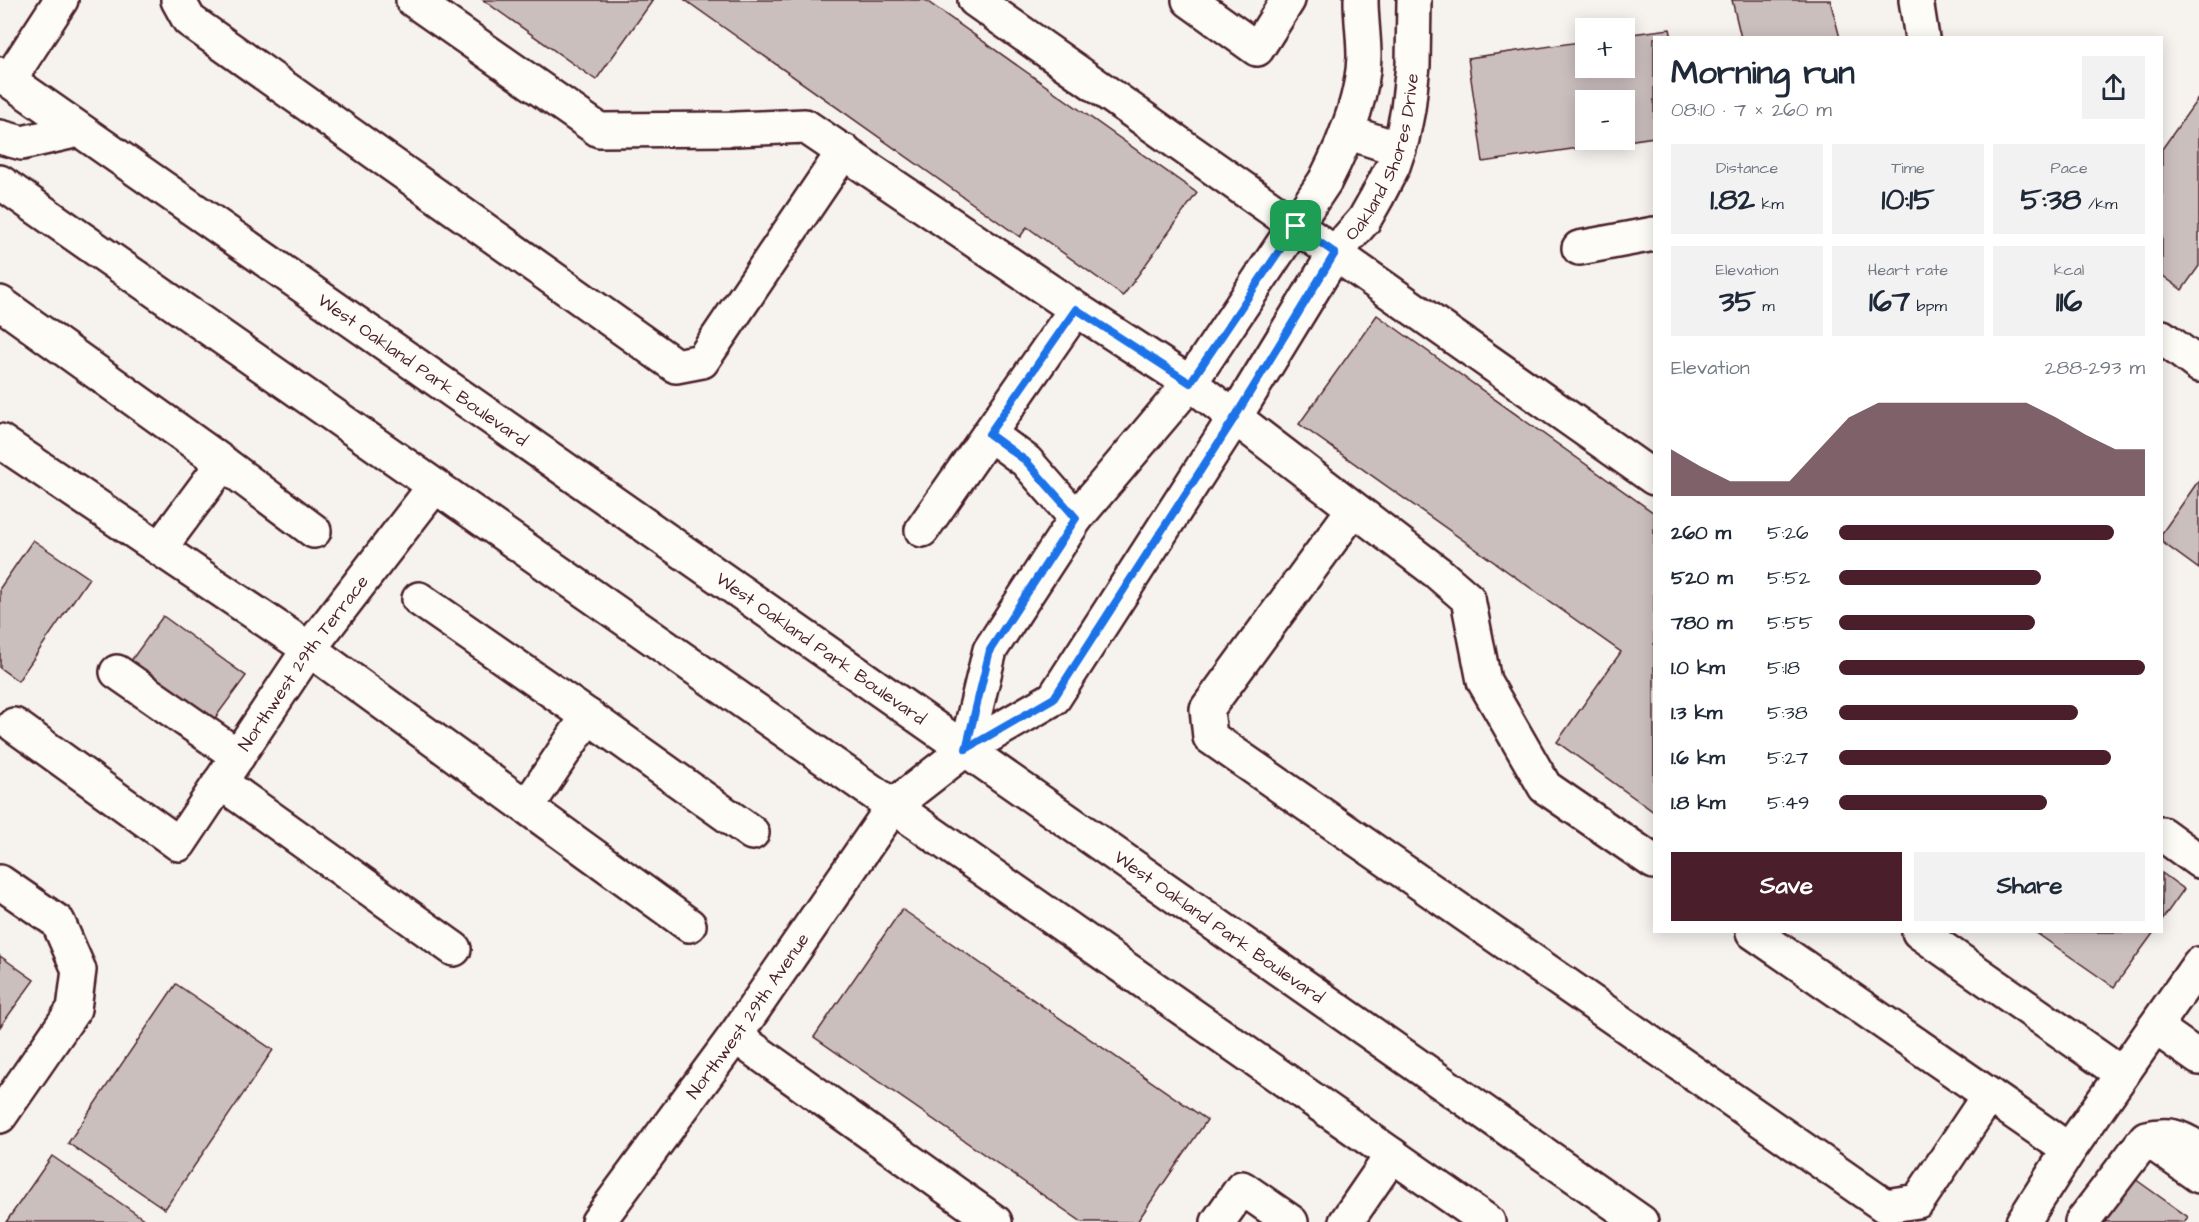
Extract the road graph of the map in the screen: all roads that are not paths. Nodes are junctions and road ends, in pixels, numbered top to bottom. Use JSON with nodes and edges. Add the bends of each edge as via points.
{"nodes":[{"id":1,"x":61,"y":0,"type":"edge"},
{"id":2,"x":178,"y":0,"type":"edge"},
{"id":3,"x":413,"y":0,"type":"edge"},
{"id":4,"x":975,"y":0,"type":"edge"},
{"id":5,"x":1189,"y":0,"type":"edge"},
{"id":6,"x":1288,"y":0,"type":"edge"},
{"id":7,"x":1916,"y":0,"type":"edge"},
{"id":8,"x":1361,"y":8,"type":"edge"},
{"id":9,"x":1414,"y":9,"type":"edge"},
{"id":10,"x":1922,"y":36,"type":"edge"},
{"id":11,"x":3,"y":78,"type":"edge"},
{"id":12,"x":79,"y":130,"type":"junction"},
{"id":13,"x":1347,"y":132,"type":"junction"},
{"id":14,"x":0,"y":137,"type":"edge"},
{"id":15,"x":1399,"y":149,"type":"junction"},
{"id":16,"x":844,"y":152,"type":"junction"},
{"id":17,"x":0,"y":182,"type":"edge"},
{"id":18,"x":1296,"y":226,"type":"junction"},
{"id":19,"x":1653,"y":234,"type":"edge"},
{"id":20,"x":1579,"y":248,"type":"dead end"},
{"id":21,"x":1335,"y":253,"type":"junction"},
{"id":22,"x":0,"y":303,"type":"edge"},
{"id":23,"x":1076,"y":309,"type":"junction"},
{"id":24,"x":2163,"y":339,"type":"edge"},
{"id":25,"x":2199,"y":365,"type":"edge"},
{"id":26,"x":1190,"y":383,"type":"junction"},
{"id":27,"x":1235,"y":417,"type":"junction"},
{"id":28,"x":989,"y":434,"type":"junction"},
{"id":29,"x":0,"y":441,"type":"edge"},
{"id":30,"x":223,"y":463,"type":"junction"},
{"id":31,"x":1653,"y":477,"type":"edge"},
{"id":32,"x":434,"y":487,"type":"junction"},
{"id":33,"x":1353,"y":510,"type":"junction"},
{"id":34,"x":1076,"y":518,"type":"junction"},
{"id":35,"x":922,"y":530,"type":"dead end"},
{"id":36,"x":314,"y":531,"type":"dead end"},
{"id":37,"x":160,"y":548,"type":"junction"},
{"id":38,"x":419,"y":599,"type":"dead end"},
{"id":39,"x":309,"y":649,"type":"junction"},
{"id":40,"x":117,"y":672,"type":"dead end"},
{"id":41,"x":588,"y":716,"type":"junction"},
{"id":42,"x":14,"y":725,"type":"dead end"},
{"id":43,"x":966,"y":749,"type":"junction"},
{"id":44,"x":229,"y":769,"type":"junction"},
{"id":45,"x":894,"y":805,"type":"junction"},
{"id":46,"x":527,"y":807,"type":"junction"},
{"id":47,"x":752,"y":833,"type":"dead end"},
{"id":48,"x":2163,"y":835,"type":"edge"},
{"id":49,"x":1653,"y":861,"type":"edge"},
{"id":50,"x":2199,"y":861,"type":"edge"},
{"id":51,"x":0,"y":882,"type":"edge"},
{"id":52,"x":689,"y":925,"type":"dead end"},
{"id":53,"x":1754,"y":933,"type":"edge"},
{"id":54,"x":1920,"y":933,"type":"edge"},
{"id":55,"x":454,"y":949,"type":"dead end"},
{"id":56,"x":2199,"y":964,"type":"edge"},
{"id":57,"x":2155,"y":1027,"type":"junction"},
{"id":58,"x":735,"y":1036,"type":"junction"},
{"id":59,"x":2199,"y":1058,"type":"edge"},
{"id":60,"x":2122,"y":1074,"type":"junction"},
{"id":61,"x":1989,"y":1095,"type":"junction"},
{"id":62,"x":0,"y":1116,"type":"edge"},
{"id":63,"x":2145,"y":1138,"type":"junction"},
{"id":64,"x":2199,"y":1149,"type":"edge"},
{"id":65,"x":2069,"y":1150,"type":"junction"},
{"id":66,"x":1392,"y":1155,"type":"junction"},
{"id":67,"x":2199,"y":1176,"type":"edge"},
{"id":68,"x":598,"y":1222,"type":"edge"},
{"id":69,"x":995,"y":1222,"type":"edge"},
{"id":70,"x":1218,"y":1222,"type":"edge"},
{"id":71,"x":1291,"y":1222,"type":"edge"},
{"id":72,"x":1346,"y":1222,"type":"edge"},
{"id":73,"x":1488,"y":1222,"type":"edge"},
{"id":74,"x":1641,"y":1222,"type":"edge"},
{"id":75,"x":2023,"y":1222,"type":"edge"},
{"id":76,"x":2082,"y":1222,"type":"edge"}],
"edges":[{"from":1,"to":11,"type":"main road"},
{"from":2,"to":16,"type":"main road","via":[[189,20],[676,366],[702,361]]},
{"from":3,"to":16,"type":"main road","via":[[599,130],[805,126]]},
{"from":4,"to":18,"type":"main road"},
{"from":5,"to":6,"type":"main road","via":[[1257,49]]},
{"from":7,"to":10,"type":"main road"},
{"from":8,"to":9,"type":"main road"},
{"from":8,"to":13,"type":"main road","name":"Oakland Shores Drive","via":[[1364,58]]},
{"from":9,"to":15,"type":"main road","name":"Oakland Shores Drive","via":[[1413,64]]},
{"from":11,"to":12,"type":"main road","name":"West Oakland Park Boulevard"},
{"from":12,"to":14,"type":"main road","via":[[22,143]]},
{"from":12,"to":43,"type":"main road","name":"West Oakland Park Boulevard"},
{"from":13,"to":15,"type":"main road"},
{"from":13,"to":18,"type":"main road","name":"Oakland Shores Drive","via":[[1325,181]]},
{"from":15,"to":21,"type":"main road","name":"Oakland Shores Drive","via":[[1364,220]]},
{"from":16,"to":23,"type":"main road"},
{"from":17,"to":32,"type":"main road"},
{"from":18,"to":21,"type":"main road"},
{"from":18,"to":26,"type":"main road","name":"Oakland Shores Drive"},
{"from":19,"to":20,"type":"main road"},
{"from":21,"to":27,"type":"main road","name":"Oakland Shores Drive"},
{"from":21,"to":31,"type":"main road"},
{"from":22,"to":30,"type":"main road"},
{"from":23,"to":26,"type":"main road"},
{"from":23,"to":28,"type":"main road"},
{"from":24,"to":25,"type":"main road"},
{"from":26,"to":27,"type":"main road"},
{"from":26,"to":34,"type":"main road","name":"Oakland Shores Drive"},
{"from":27,"to":33,"type":"main road"},
{"from":27,"to":43,"type":"main road","name":"Oakland Shores Drive","via":[[1054,698]]},
{"from":28,"to":34,"type":"main road","via":[[1026,461]]},
{"from":28,"to":35,"type":"main road"},
{"from":29,"to":37,"type":"main road"},
{"from":30,"to":36,"type":"main road"},
{"from":30,"to":37,"type":"main road"},
{"from":32,"to":39,"type":"main road","name":"Northwest 29th Terrace"},
{"from":32,"to":45,"type":"main road"},
{"from":33,"to":49,"type":"main road","via":[[1468,599],[1484,681],[1545,787]]},
{"from":33,"to":61,"type":"main road","via":[[1207,709],[1210,738],[1885,1206],[1918,1201]]},
{"from":34,"to":43,"type":"main road","name":"Oakland Shores Drive","via":[[990,650]]},
{"from":37,"to":39,"type":"main road"},
{"from":38,"to":41,"type":"main road"},
{"from":39,"to":44,"type":"main road","name":"Northwest 29th Terrace"},
{"from":39,"to":46,"type":"main road"},
{"from":40,"to":44,"type":"main road"},
{"from":41,"to":46,"type":"main road"},
{"from":41,"to":47,"type":"main road"},
{"from":42,"to":44,"type":"main road","name":"Northwest 29th Terrace","via":[[179,844]]},
{"from":43,"to":45,"type":"main road","name":"Oakland Shores Drive"},
{"from":43,"to":74,"type":"main road","name":"West Oakland Park Boulevard"},
{"from":44,"to":55,"type":"main road"},
{"from":45,"to":58,"type":"main road","name":"Northwest 29th Avenue"},
{"from":45,"to":66,"type":"main road"},
{"from":46,"to":52,"type":"main road"},
{"from":48,"to":50,"type":"main road"},
{"from":51,"to":62,"type":"main road","via":[[58,922],[79,970],[74,1009]]},
{"from":53,"to":61,"type":"main road"},
{"from":54,"to":60,"type":"main road"},
{"from":56,"to":57,"type":"main road"},
{"from":57,"to":59,"type":"main road"},
{"from":57,"to":60,"type":"main road"},
{"from":58,"to":68,"type":"main road","name":"Northwest 29th Avenue"},
{"from":58,"to":69,"type":"main road"},
{"from":60,"to":65,"type":"main road"},
{"from":61,"to":65,"type":"main road"},
{"from":63,"to":64,"type":"main road","via":[[2163,1134],[2183,1138]]},
{"from":63,"to":67,"type":"main road"},
{"from":63,"to":76,"type":"main road"},
{"from":65,"to":75,"type":"main road"},
{"from":66,"to":72,"type":"main road"},
{"from":66,"to":73,"type":"main road"},
{"from":70,"to":71,"type":"main road","via":[[1242,1188]]}]}
